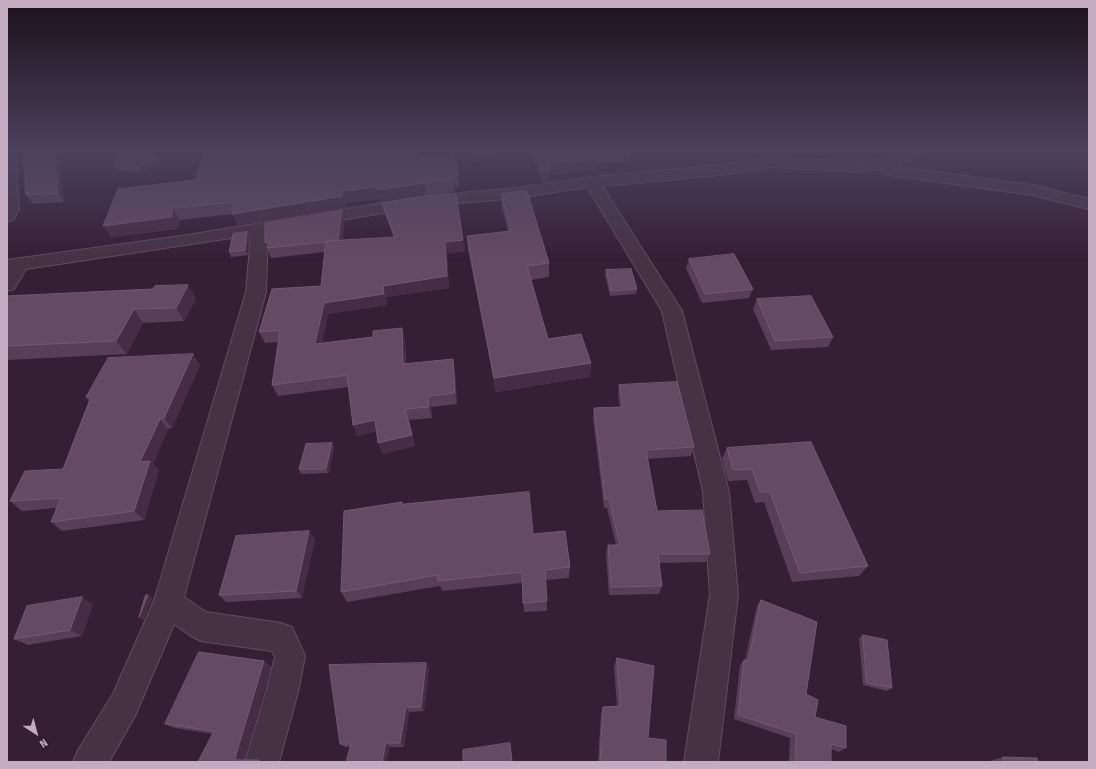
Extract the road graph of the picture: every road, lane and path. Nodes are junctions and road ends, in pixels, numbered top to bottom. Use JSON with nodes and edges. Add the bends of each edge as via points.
{"nodes":[{"id":1,"x":10,"y":188,"type":"edge"},
{"id":2,"x":552,"y":188,"type":"edge"},
{"id":3,"x":596,"y":188,"type":"edge"},
{"id":4,"x":1017,"y":188,"type":"edge"},
{"id":5,"x":1089,"y":204,"type":"edge"},
{"id":6,"x":7,"y":216,"type":"edge"},
{"id":7,"x":260,"y":227,"type":"junction"},
{"id":8,"x":14,"y":265,"type":"edge"},
{"id":9,"x":7,"y":285,"type":"edge"},
{"id":10,"x":168,"y":604,"type":"junction"},
{"id":11,"x":90,"y":762,"type":"edge"},
{"id":12,"x":262,"y":762,"type":"edge"},
{"id":13,"x":702,"y":762,"type":"edge"}],
"edges":[{"from":1,"to":6,"type":"street","via":[[11,209]]},
{"from":2,"to":7,"type":"street","via":[[426,200]]},
{"from":3,"to":13,"type":"street","via":[[672,311],[716,492],[724,595]]},
{"from":4,"to":5,"type":"street"},
{"from":7,"to":8,"type":"street"},
{"from":7,"to":10,"type":"street","via":[[256,292]]},
{"from":8,"to":9,"type":"street"},
{"from":10,"to":11,"type":"street","via":[[124,705]]},
{"from":10,"to":12,"type":"street","via":[[201,626],[281,638],[290,656]]}]}
